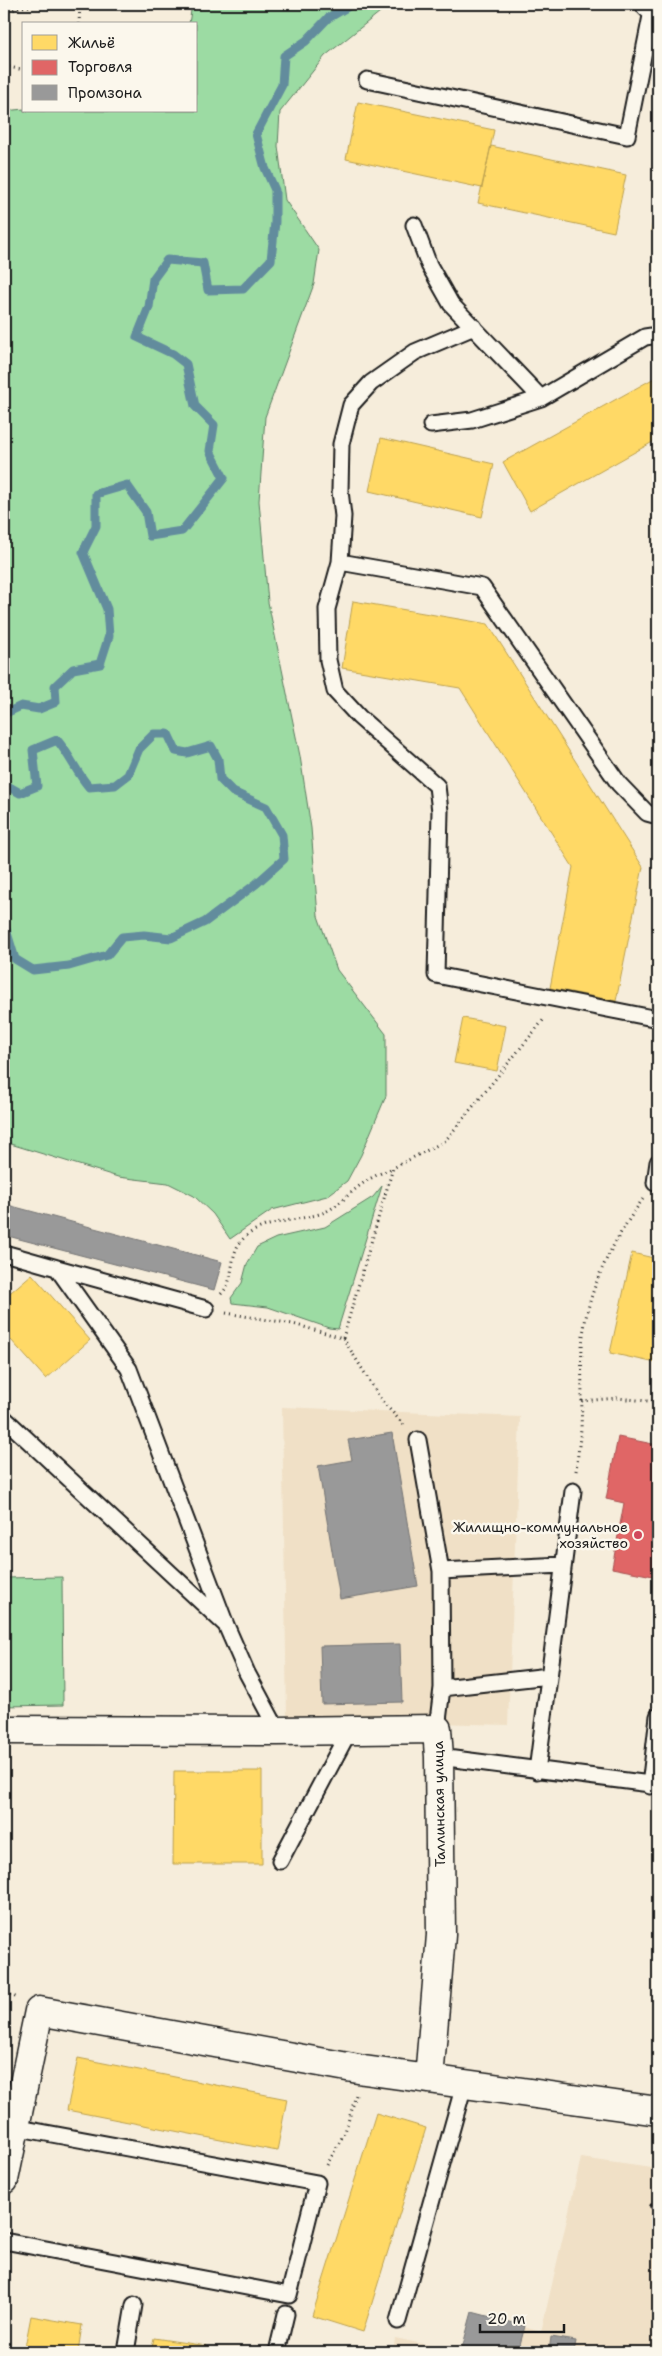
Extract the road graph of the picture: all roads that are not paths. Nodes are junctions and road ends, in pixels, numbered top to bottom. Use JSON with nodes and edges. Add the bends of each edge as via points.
{"nodes":[{"id":1,"x":654,"y":6,"type":"edge"},
{"id":2,"x":367,"y":80,"type":"dead end"},
{"id":3,"x":414,"y":225,"type":"dead end"},
{"id":4,"x":474,"y":327,"type":"junction"},
{"id":5,"x":658,"y":335,"type":"edge"},
{"id":6,"x":541,"y":398,"type":"junction"},
{"id":7,"x":430,"y":425,"type":"dead end"},
{"id":8,"x":340,"y":562,"type":"junction"},
{"id":9,"x":658,"y":816,"type":"edge"},
{"id":10,"x":658,"y":1019,"type":"edge"},
{"id":11,"x":658,"y":1162,"type":"edge"},
{"id":12,"x":657,"y":1184,"type":"edge"},
{"id":13,"x":4,"y":1253,"type":"edge"},
{"id":14,"x":57,"y":1268,"type":"junction"},
{"id":15,"x":206,"y":1309,"type":"road end"},
{"id":16,"x":4,"y":1418,"type":"edge"},
{"id":17,"x":418,"y":1440,"type":"road end"},
{"id":18,"x":573,"y":1491,"type":"road end"},
{"id":19,"x":564,"y":1565,"type":"junction"},
{"id":20,"x":441,"y":1571,"type":"junction"},
{"id":21,"x":226,"y":1625,"type":"junction"},
{"id":22,"x":549,"y":1676,"type":"junction"},
{"id":23,"x":442,"y":1688,"type":"junction"},
{"id":24,"x":658,"y":1716,"type":"edge"},
{"id":25,"x":437,"y":1729,"type":"junction"},
{"id":26,"x":4,"y":1730,"type":"edge"},
{"id":27,"x":349,"y":1730,"type":"junction"},
{"id":28,"x":278,"y":1731,"type":"junction"},
{"id":29,"x":440,"y":1757,"type":"junction"},
{"id":30,"x":537,"y":1771,"type":"junction"},
{"id":31,"x":654,"y":1786,"type":"edge"},
{"id":32,"x":280,"y":1861,"type":"dead end"},
{"id":33,"x":429,"y":2079,"type":"junction"},
{"id":34,"x":464,"y":2085,"type":"junction"},
{"id":35,"x":658,"y":2112,"type":"edge"},
{"id":36,"x":14,"y":2127,"type":"junction"},
{"id":37,"x":4,"y":2180,"type":"edge"},
{"id":38,"x":4,"y":2241,"type":"edge"},
{"id":39,"x":134,"y":2305,"type":"dead end"},
{"id":40,"x":288,"y":2306,"type":"junction"},
{"id":41,"x":398,"y":2321,"type":"dead end"},
{"id":42,"x":126,"y":2352,"type":"edge"},
{"id":43,"x":277,"y":2352,"type":"edge"}],
"edges":[{"from":1,"to":2,"type":"lane","via":[[626,136]]},
{"from":3,"to":4,"type":"lane","via":[[429,265],[451,304]]},
{"from":4,"to":6,"type":"lane"},
{"from":4,"to":8,"type":"lane","via":[[415,352],[371,383],[351,405],[342,444]]},
{"from":5,"to":6,"type":"lane","via":[[646,336]]},
{"from":6,"to":7,"type":"lane","via":[[472,420]]},
{"from":8,"to":9,"type":"lane","via":[[482,587],[620,784],[647,813]]},
{"from":8,"to":10,"type":"lane","via":[[327,609],[328,660],[335,691],[359,717],[437,786],[440,811],[436,975]]},
{"from":11,"to":12,"type":"lane"},
{"from":13,"to":14,"type":"lane"},
{"from":14,"to":15,"type":"lane"},
{"from":14,"to":21,"type":"lane","via":[[128,1369]]},
{"from":16,"to":21,"type":"lane"},
{"from":17,"to":20,"type":"lane"},
{"from":18,"to":19,"type":"lane"},
{"from":19,"to":20,"type":"lane"},
{"from":19,"to":22,"type":"lane"},
{"from":20,"to":23,"type":"lane"},
{"from":21,"to":28,"type":"lane"},
{"from":22,"to":23,"type":"lane"},
{"from":22,"to":30,"type":"lane"},
{"from":23,"to":25,"type":"lane"},
{"from":24,"to":31,"type":"lane"},
{"from":25,"to":27,"type":"street","name":"Таллинская улица"},
{"from":25,"to":29,"type":"street","name":"Таллинская улица"},
{"from":26,"to":28,"type":"street","name":"Таллинская улица"},
{"from":27,"to":28,"type":"street","name":"Таллинская улица"},
{"from":27,"to":32,"type":"lane"},
{"from":29,"to":30,"type":"lane"},
{"from":29,"to":33,"type":"street","name":"Таллинская улица","via":[[441,1934]]},
{"from":30,"to":31,"type":"lane"},
{"from":33,"to":34,"type":"street"},
{"from":33,"to":36,"type":"street","via":[[39,2011]]},
{"from":34,"to":35,"type":"street"},
{"from":34,"to":41,"type":"lane"},
{"from":36,"to":37,"type":"street"},
{"from":36,"to":40,"type":"lane","via":[[317,2183]]},
{"from":38,"to":40,"type":"lane"},
{"from":39,"to":42,"type":"lane"},
{"from":40,"to":43,"type":"lane"}]}
